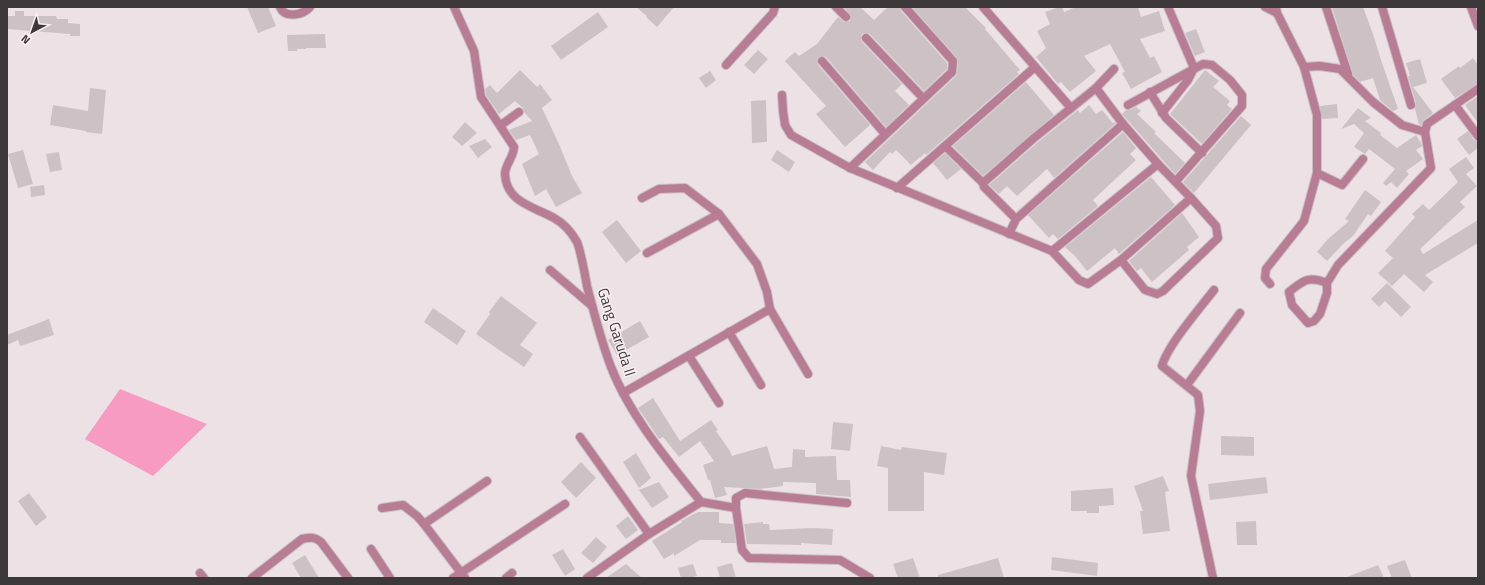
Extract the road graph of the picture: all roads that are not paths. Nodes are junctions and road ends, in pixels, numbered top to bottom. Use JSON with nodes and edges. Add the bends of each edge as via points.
{"nodes":[{"id":1,"x":280,"y":7,"type":"edge"},
{"id":2,"x":310,"y":7,"type":"edge"},
{"id":3,"x":454,"y":7,"type":"edge"},
{"id":4,"x":775,"y":7,"type":"edge"},
{"id":5,"x":836,"y":7,"type":"edge"},
{"id":6,"x":905,"y":7,"type":"edge"},
{"id":7,"x":983,"y":7,"type":"edge"},
{"id":8,"x":1168,"y":7,"type":"edge"},
{"id":9,"x":1265,"y":7,"type":"edge"},
{"id":10,"x":1326,"y":7,"type":"edge"},
{"id":11,"x":1382,"y":7,"type":"edge"},
{"id":12,"x":1471,"y":7,"type":"edge"},
{"id":13,"x":1277,"y":10,"type":"edge"},
{"id":14,"x":846,"y":17,"type":"dead end"},
{"id":15,"x":1478,"y":26,"type":"edge"},
{"id":16,"x":866,"y":38,"type":"dead end"},
{"id":17,"x":822,"y":61,"type":"dead end"},
{"id":18,"x":726,"y":65,"type":"dead end"},
{"id":19,"x":1035,"y":67,"type":"junction"},
{"id":20,"x":1304,"y":67,"type":"junction"},
{"id":21,"x":1194,"y":68,"type":"junction"},
{"id":22,"x":1114,"y":69,"type":"dead end"},
{"id":23,"x":1348,"y":74,"type":"dead end"},
{"id":24,"x":1096,"y":88,"type":"junction"},
{"id":25,"x":1478,"y":89,"type":"edge"},
{"id":26,"x":1150,"y":92,"type":"junction"},
{"id":27,"x":782,"y":95,"type":"dead end"},
{"id":28,"x":923,"y":98,"type":"junction"},
{"id":29,"x":1411,"y":104,"type":"dead end"},
{"id":30,"x":1128,"y":105,"type":"dead end"},
{"id":31,"x":1456,"y":105,"type":"junction"},
{"id":32,"x":1071,"y":108,"type":"junction"},
{"id":33,"x":519,"y":112,"type":"dead end"},
{"id":34,"x":1162,"y":112,"type":"junction"},
{"id":35,"x":1123,"y":124,"type":"junction"},
{"id":36,"x":500,"y":125,"type":"junction"},
{"id":37,"x":1425,"y":132,"type":"junction"},
{"id":38,"x":885,"y":134,"type":"junction"},
{"id":39,"x":1478,"y":136,"type":"edge"},
{"id":40,"x":945,"y":146,"type":"junction"},
{"id":41,"x":1202,"y":153,"type":"junction"},
{"id":42,"x":1363,"y":159,"type":"dead end"},
{"id":43,"x":1158,"y":164,"type":"junction"},
{"id":44,"x":850,"y":168,"type":"junction"},
{"id":45,"x":1317,"y":173,"type":"junction"},
{"id":46,"x":1177,"y":180,"type":"dead end"},
{"id":47,"x":984,"y":183,"type":"junction"},
{"id":48,"x":896,"y":188,"type":"junction"},
{"id":49,"x":642,"y":198,"type":"dead end"},
{"id":50,"x":1191,"y":198,"type":"junction"},
{"id":51,"x":719,"y":214,"type":"junction"},
{"id":52,"x":1016,"y":219,"type":"junction"},
{"id":53,"x":1010,"y":234,"type":"junction"},
{"id":54,"x":1052,"y":251,"type":"junction"},
{"id":55,"x":647,"y":253,"type":"dead end"},
{"id":56,"x":1121,"y":260,"type":"junction"},
{"id":57,"x":550,"y":270,"type":"dead end"},
{"id":58,"x":1327,"y":283,"type":"junction"},
{"id":59,"x":1270,"y":284,"type":"dead end"},
{"id":60,"x":1214,"y":290,"type":"dead end"},
{"id":61,"x":592,"y":306,"type":"junction"},
{"id":62,"x":770,"y":309,"type":"junction"},
{"id":63,"x":1240,"y":313,"type":"dead end"},
{"id":64,"x":729,"y":332,"type":"junction"},
{"id":65,"x":689,"y":356,"type":"junction"},
{"id":66,"x":808,"y":374,"type":"dead end"},
{"id":67,"x":761,"y":385,"type":"dead end"},
{"id":68,"x":1187,"y":385,"type":"junction"},
{"id":69,"x":623,"y":393,"type":"junction"},
{"id":70,"x":719,"y":403,"type":"dead end"},
{"id":71,"x":580,"y":437,"type":"dead end"},
{"id":72,"x":486,"y":481,"type":"dead end"},
{"id":73,"x":702,"y":502,"type":"junction"},
{"id":74,"x":847,"y":503,"type":"dead end"},
{"id":75,"x":565,"y":504,"type":"dead end"},
{"id":76,"x":382,"y":508,"type":"dead end"},
{"id":77,"x":736,"y":508,"type":"junction"},
{"id":78,"x":424,"y":524,"type":"junction"},
{"id":79,"x":649,"y":534,"type":"junction"},
{"id":80,"x":371,"y":549,"type":"dead end"},
{"id":81,"x":463,"y":575,"type":"edge"},
{"id":82,"x":346,"y":577,"type":"edge"},
{"id":83,"x":590,"y":577,"type":"edge"},
{"id":84,"x":252,"y":578,"type":"edge"},
{"id":85,"x":390,"y":578,"type":"edge"},
{"id":86,"x":453,"y":578,"type":"edge"},
{"id":87,"x":870,"y":578,"type":"edge"},
{"id":88,"x":1213,"y":578,"type":"edge"}],
"edges":[{"from":1,"to":2,"type":"street","via":[[289,15]]},
{"from":3,"to":36,"type":"street","name":"Gang Garuda II","via":[[474,51],[481,97]]},
{"from":4,"to":18,"type":"street","via":[[773,13]]},
{"from":5,"to":14,"type":"street"},
{"from":6,"to":28,"type":"street","via":[[954,61],[952,72]]},
{"from":7,"to":19,"type":"street"},
{"from":8,"to":21,"type":"street"},
{"from":9,"to":13,"type":"street"},
{"from":10,"to":23,"type":"street"},
{"from":11,"to":29,"type":"street"},
{"from":12,"to":15,"type":"street"},
{"from":13,"to":20,"type":"street"},
{"from":16,"to":28,"type":"street"},
{"from":17,"to":38,"type":"street"},
{"from":19,"to":32,"type":"street"},
{"from":19,"to":40,"type":"street"},
{"from":20,"to":37,"type":"street","via":[[1340,69],[1373,102],[1402,125]]},
{"from":20,"to":45,"type":"street","via":[[1317,115]]},
{"from":21,"to":26,"type":"street"},
{"from":21,"to":34,"type":"street","via":[[1188,80]]},
{"from":21,"to":41,"type":"street","via":[[1212,64],[1242,95],[1242,106]]},
{"from":22,"to":24,"type":"street"},
{"from":24,"to":32,"type":"street"},
{"from":24,"to":35,"type":"street"},
{"from":25,"to":31,"type":"street"},
{"from":26,"to":30,"type":"street"},
{"from":26,"to":34,"type":"street"},
{"from":27,"to":44,"type":"street","via":[[785,125],[791,135]]},
{"from":28,"to":38,"type":"street"},
{"from":31,"to":37,"type":"street","via":[[1427,124]]},
{"from":31,"to":39,"type":"street"},
{"from":32,"to":47,"type":"street"},
{"from":33,"to":36,"type":"street"},
{"from":34,"to":41,"type":"street"},
{"from":35,"to":43,"type":"street"},
{"from":35,"to":52,"type":"street"},
{"from":36,"to":61,"type":"street","name":"Gang Garuda II","via":[[514,147],[505,174],[508,188],[518,201],[554,218],[567,228],[577,242]]},
{"from":37,"to":58,"type":"street","via":[[1431,168],[1338,265]]},
{"from":38,"to":44,"type":"street"},
{"from":40,"to":47,"type":"street"},
{"from":40,"to":48,"type":"street"},
{"from":41,"to":46,"type":"street"},
{"from":42,"to":45,"type":"street","via":[[1342,186]]},
{"from":43,"to":50,"type":"street"},
{"from":43,"to":54,"type":"street"},
{"from":44,"to":48,"type":"street"},
{"from":45,"to":59,"type":"street","via":[[1304,221],[1266,269],[1265,278]]},
{"from":47,"to":52,"type":"street","via":[[984,187]]},
{"from":48,"to":53,"type":"street"},
{"from":49,"to":51,"type":"street","via":[[659,189],[685,188]]},
{"from":50,"to":56,"type":"street"},
{"from":50,"to":56,"type":"street","via":[[1216,226],[1218,238],[1163,291],[1157,294],[1145,290]]},
{"from":51,"to":55,"type":"street"},
{"from":51,"to":62,"type":"street","via":[[757,264]]},
{"from":52,"to":53,"type":"street"},
{"from":53,"to":54,"type":"street"},
{"from":54,"to":56,"type":"street","via":[[1079,280],[1088,284]]},
{"from":57,"to":61,"type":"street"},
{"from":58,"to":58,"type":"street","via":[[1327,293],[1320,314],[1314,322],[1308,323],[1292,305],[1289,292],[1305,280],[1318,279]]},
{"from":60,"to":68,"type":"street","via":[[1164,357],[1162,366]]},
{"from":61,"to":69,"type":"street","name":"Gang Garuda II","via":[[611,368]]},
{"from":62,"to":64,"type":"street"},
{"from":62,"to":66,"type":"street"},
{"from":63,"to":68,"type":"street"},
{"from":64,"to":65,"type":"street"},
{"from":64,"to":67,"type":"street"},
{"from":65,"to":69,"type":"street"},
{"from":65,"to":70,"type":"street"},
{"from":68,"to":88,"type":"street","via":[[1198,395],[1200,411],[1191,476]]},
{"from":69,"to":73,"type":"street","name":"Gang Garuda II","via":[[661,452]]},
{"from":71,"to":79,"type":"street"},
{"from":72,"to":78,"type":"street"},
{"from":73,"to":77,"type":"street"},
{"from":73,"to":79,"type":"street"},
{"from":74,"to":77,"type":"street","via":[[746,493],[736,498]]},
{"from":75,"to":81,"type":"street"},
{"from":76,"to":78,"type":"street","via":[[403,505]]},
{"from":77,"to":87,"type":"street","via":[[742,550],[749,558],[840,560]]},
{"from":78,"to":81,"type":"street"},
{"from":79,"to":83,"type":"street"},
{"from":80,"to":85,"type":"street"},
{"from":81,"to":86,"type":"street"},
{"from":82,"to":84,"type":"street","via":[[321,542],[310,537],[302,539]]}]}
